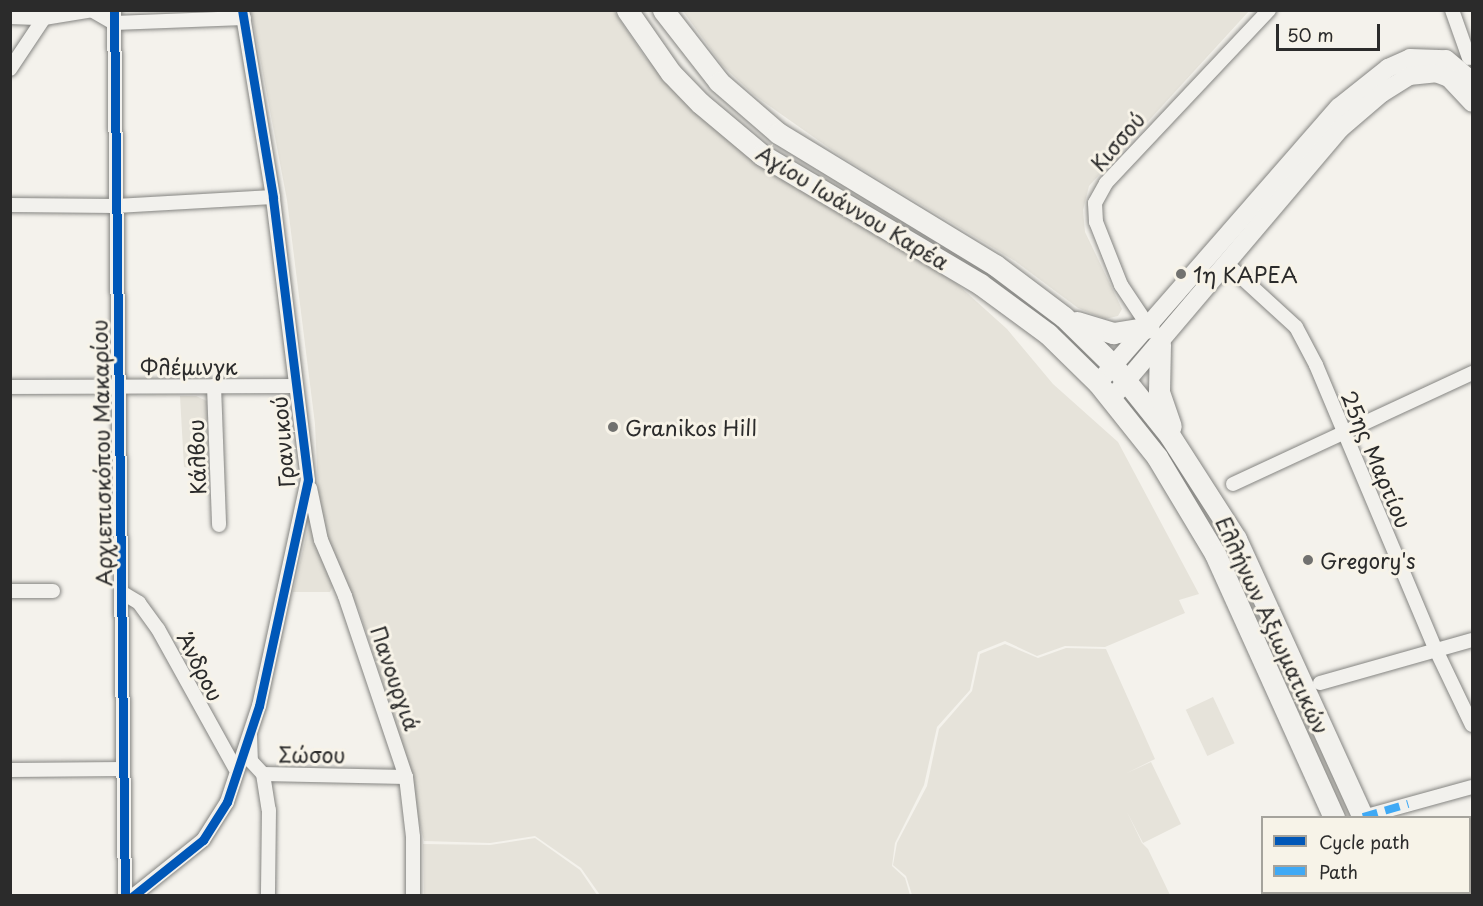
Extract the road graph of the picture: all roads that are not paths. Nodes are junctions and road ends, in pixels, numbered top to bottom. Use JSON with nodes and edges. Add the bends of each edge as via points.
{"nodes":[{"id":1,"x":627,"y":10,"type":"edge"},
{"id":2,"x":663,"y":10,"type":"edge"},
{"id":3,"x":1269,"y":10,"type":"edge"},
{"id":4,"x":1452,"y":10,"type":"edge"},
{"id":5,"x":94,"y":11,"type":"edge"},
{"id":6,"x":243,"y":14,"type":"edge"},
{"id":7,"x":10,"y":17,"type":"edge"},
{"id":8,"x":114,"y":17,"type":"edge"},
{"id":9,"x":44,"y":18,"type":"junction"},
{"id":10,"x":1462,"y":64,"type":"edge"},
{"id":11,"x":10,"y":69,"type":"edge"},
{"id":12,"x":1473,"y":81,"type":"edge"},
{"id":13,"x":1473,"y":103,"type":"edge"},
{"id":14,"x":273,"y":197,"type":"junction"},
{"id":15,"x":10,"y":206,"type":"edge"},
{"id":16,"x":116,"y":206,"type":"junction"},
{"id":17,"x":1227,"y":264,"type":"junction"},
{"id":18,"x":1064,"y":317,"type":"junction"},
{"id":19,"x":1154,"y":336,"type":"junction"},
{"id":20,"x":1473,"y":373,"type":"edge"},
{"id":21,"x":1120,"y":374,"type":"junction"},
{"id":22,"x":214,"y":386,"type":"junction"},
{"id":23,"x":296,"y":386,"type":"junction"},
{"id":24,"x":10,"y":387,"type":"edge"},
{"id":25,"x":118,"y":387,"type":"junction"},
{"id":26,"x":1105,"y":390,"type":"junction"},
{"id":27,"x":1343,"y":435,"type":"junction"},
{"id":28,"x":1182,"y":452,"type":"junction"},
{"id":29,"x":308,"y":480,"type":"junction"},
{"id":30,"x":1233,"y":484,"type":"dead end"},
{"id":31,"x":219,"y":525,"type":"dead end"},
{"id":32,"x":10,"y":591,"type":"edge"},
{"id":33,"x":53,"y":591,"type":"dead end"},
{"id":34,"x":121,"y":592,"type":"junction"},
{"id":35,"x":1473,"y":640,"type":"edge"},
{"id":36,"x":1436,"y":650,"type":"junction"},
{"id":37,"x":1320,"y":683,"type":"dead end"},
{"id":38,"x":1473,"y":725,"type":"edge"},
{"id":39,"x":250,"y":733,"type":"junction"},
{"id":40,"x":235,"y":768,"type":"junction"},
{"id":41,"x":123,"y":769,"type":"junction"},
{"id":42,"x":10,"y":770,"type":"edge"},
{"id":43,"x":263,"y":774,"type":"junction"},
{"id":44,"x":406,"y":777,"type":"junction"},
{"id":45,"x":1473,"y":787,"type":"edge"},
{"id":46,"x":1333,"y":816,"type":"edge"},
{"id":47,"x":1363,"y":816,"type":"edge"},
{"id":48,"x":1366,"y":816,"type":"edge"},
{"id":49,"x":124,"y":896,"type":"edge"},
{"id":50,"x":134,"y":896,"type":"edge"},
{"id":51,"x":268,"y":896,"type":"edge"},
{"id":52,"x":413,"y":896,"type":"edge"}],
"edges":[{"from":1,"to":26,"type":"main road","name":"Αγίου Ιωάννου Καρέα","via":[[678,81],[762,155],[980,284],[1048,334]]},
{"from":2,"to":18,"type":"main road","name":"Αγίου Ιωάννου Καρέα","via":[[719,82],[778,133],[947,234]]},
{"from":3,"to":19,"type":"street","name":"Κισσού","via":[[1114,175],[1095,203],[1095,222],[1124,291]]},
{"from":4,"to":10,"type":"street"},
{"from":5,"to":8,"type":"street"},
{"from":5,"to":9,"type":"street"},
{"from":6,"to":8,"type":"street"},
{"from":6,"to":14,"type":"street","name":"Γρανικού"},
{"from":7,"to":9,"type":"street"},
{"from":8,"to":16,"type":"street","name":"Αρχιεπισκόπου Μακαρίου"},
{"from":9,"to":11,"type":"street"},
{"from":10,"to":12,"type":"street"},
{"from":10,"to":13,"type":"street"},
{"from":10,"to":17,"type":"street","via":[[1409,76],[1382,93],[1340,129]]},
{"from":10,"to":19,"type":"street","via":[[1430,56],[1410,58],[1388,68],[1339,107]]},
{"from":14,"to":16,"type":"street"},
{"from":14,"to":23,"type":"street","name":"Γρανικού"},
{"from":15,"to":16,"type":"street"},
{"from":16,"to":25,"type":"street","name":"Αρχιεπισκόπου Μακαρίου"},
{"from":17,"to":19,"type":"street"},
{"from":17,"to":27,"type":"street","name":"25ης Μαρτίου","via":[[1296,327],[1316,365]]},
{"from":18,"to":19,"type":"main road","via":[[1096,331]]},
{"from":18,"to":21,"type":"main road","name":"Αγίου Ιωάννου Καρέα"},
{"from":19,"to":21,"type":"street"},
{"from":19,"to":28,"type":"main road","via":[[1161,401]]},
{"from":20,"to":27,"type":"street"},
{"from":21,"to":26,"type":"street"},
{"from":21,"to":28,"type":"main road","name":"Ελλήνων Αξιωματικών"},
{"from":22,"to":23,"type":"street","name":"Φλέμινγκ"},
{"from":22,"to":25,"type":"street","name":"Φλέμινγκ"},
{"from":22,"to":31,"type":"street","name":"Κάλβου"},
{"from":23,"to":29,"type":"street","name":"Γρανικού"},
{"from":24,"to":25,"type":"street","name":"Φλέμινγκ"},
{"from":25,"to":34,"type":"street","name":"Αρχιεπισκόπου Μακαρίου"},
{"from":26,"to":46,"type":"main road","name":"Ελλήνων Αξιωματικών","via":[[1157,457],[1215,554]]},
{"from":27,"to":30,"type":"street"},
{"from":27,"to":36,"type":"street","name":"25ης Μαρτίου"},
{"from":28,"to":47,"type":"main road","name":"Ελλήνων Αξιωματικών","via":[[1250,566]]},
{"from":29,"to":39,"type":"street","name":"Γρανικού"},
{"from":29,"to":44,"type":"street","name":"Πανουργιά","via":[[321,540],[345,596]]},
{"from":32,"to":33,"type":"street"},
{"from":34,"to":40,"type":"street","name":"Άνδρου","via":[[139,603],[158,629],[207,724]]},
{"from":34,"to":41,"type":"street","name":"Αρχιεπισκόπου Μακαρίου"},
{"from":35,"to":36,"type":"street"},
{"from":36,"to":37,"type":"street"},
{"from":36,"to":38,"type":"street","name":"25ης Μαρτίου"},
{"from":39,"to":40,"type":"street","name":"Γρανικού"},
{"from":39,"to":43,"type":"street","name":"Σώσου","via":[[251,760]]},
{"from":40,"to":50,"type":"street","name":"Γρανικού","via":[[227,802],[210,830]]},
{"from":41,"to":42,"type":"street"},
{"from":41,"to":49,"type":"street","name":"Αρχιεπισκόπου Μακαρίου"},
{"from":43,"to":44,"type":"street","name":"Σώσου"},
{"from":43,"to":51,"type":"street","via":[[269,810]]},
{"from":44,"to":52,"type":"street","name":"Πανουργιά","via":[[413,837]]},
{"from":45,"to":48,"type":"street"}]}
